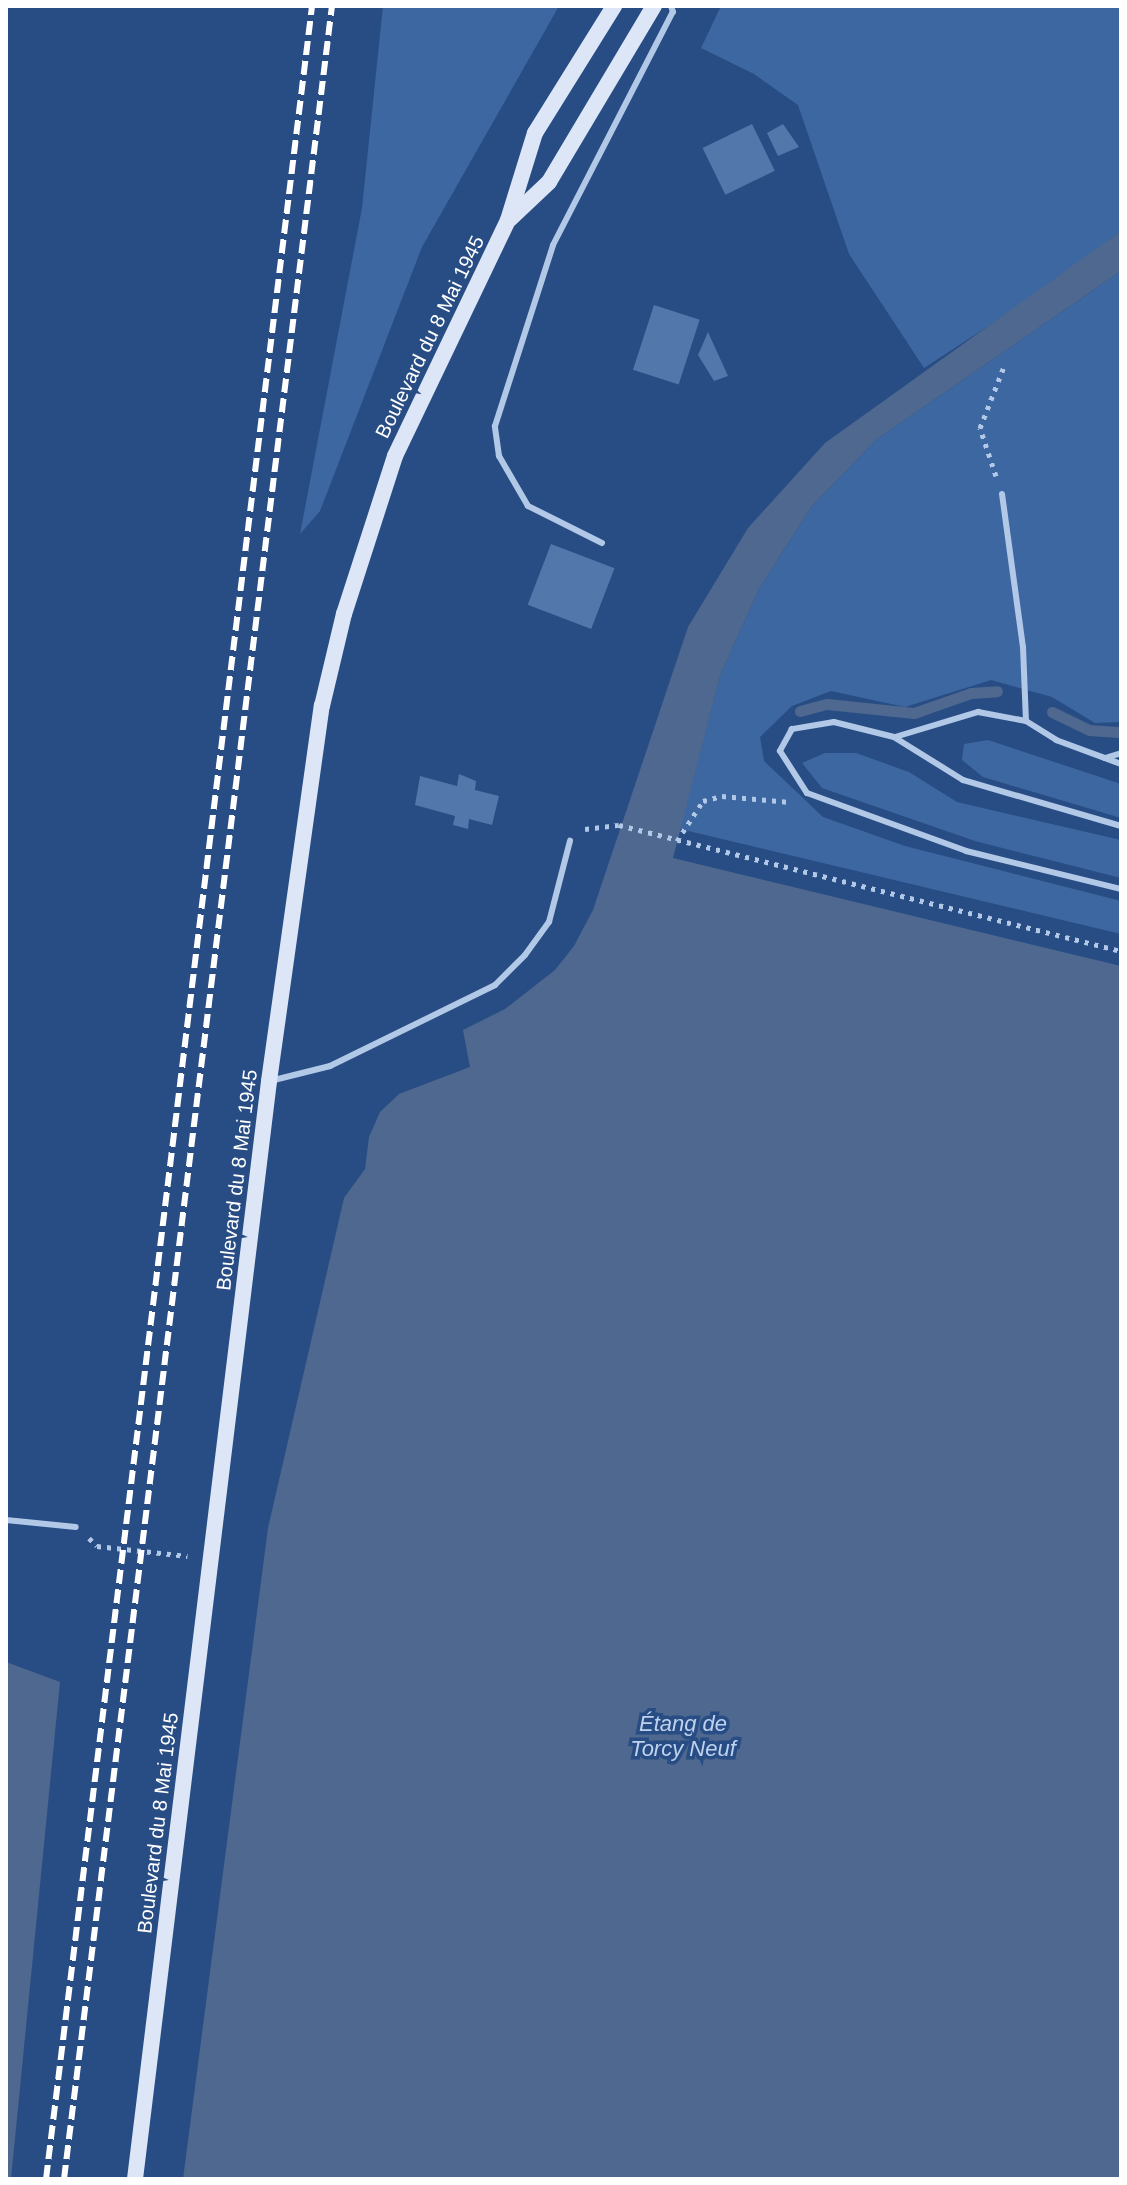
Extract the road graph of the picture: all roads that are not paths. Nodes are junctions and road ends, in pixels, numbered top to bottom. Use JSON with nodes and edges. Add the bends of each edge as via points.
{"nodes":[{"id":1,"x":614,"y":6,"type":"edge"},
{"id":2,"x":654,"y":6,"type":"edge"},
{"id":3,"x":671,"y":6,"type":"edge"},
{"id":4,"x":508,"y":220,"type":"junction"},
{"id":5,"x":1002,"y":494,"type":"road end"},
{"id":6,"x":602,"y":543,"type":"dead end"},
{"id":7,"x":1026,"y":721,"type":"junction"},
{"id":8,"x":894,"y":737,"type":"junction"},
{"id":9,"x":1121,"y":753,"type":"edge"},
{"id":10,"x":1102,"y":758,"type":"junction"},
{"id":11,"x":1121,"y":764,"type":"edge"},
{"id":12,"x":1121,"y":826,"type":"edge"},
{"id":13,"x":570,"y":841,"type":"road end"},
{"id":14,"x":1121,"y":889,"type":"edge"},
{"id":15,"x":269,"y":1081,"type":"junction"},
{"id":16,"x":6,"y":1520,"type":"edge"},
{"id":17,"x":76,"y":1527,"type":"road end"},
{"id":18,"x":135,"y":2179,"type":"edge"}],
"edges":[{"from":1,"to":4,"type":"main road","name":"Boulevard du 8 Mai 1945","via":[[535,133]]},
{"from":2,"to":4,"type":"main road","name":"Boulevard du 8 Mai 1945","via":[[549,182]]},
{"from":3,"to":6,"type":"lane","via":[[673,12],[553,245],[495,426],[499,456],[528,506]]},
{"from":4,"to":15,"type":"main road","name":"Boulevard du 8 Mai 1945","via":[[395,456],[344,614],[322,706]]},
{"from":5,"to":7,"type":"lane","via":[[1023,647]]},
{"from":7,"to":8,"type":"lane","via":[[978,712]]},
{"from":7,"to":10,"type":"lane"},
{"from":8,"to":12,"type":"lane","via":[[963,780]]},
{"from":8,"to":14,"type":"lane","via":[[834,722],[792,729],[780,751],[807,793],[966,851]]},
{"from":9,"to":10,"type":"lane"},
{"from":10,"to":11,"type":"lane"},
{"from":13,"to":15,"type":"lane","via":[[549,922],[495,985],[330,1066]]},
{"from":15,"to":18,"type":"main road","name":"Boulevard du 8 Mai 1945"},
{"from":16,"to":17,"type":"lane"}]}
